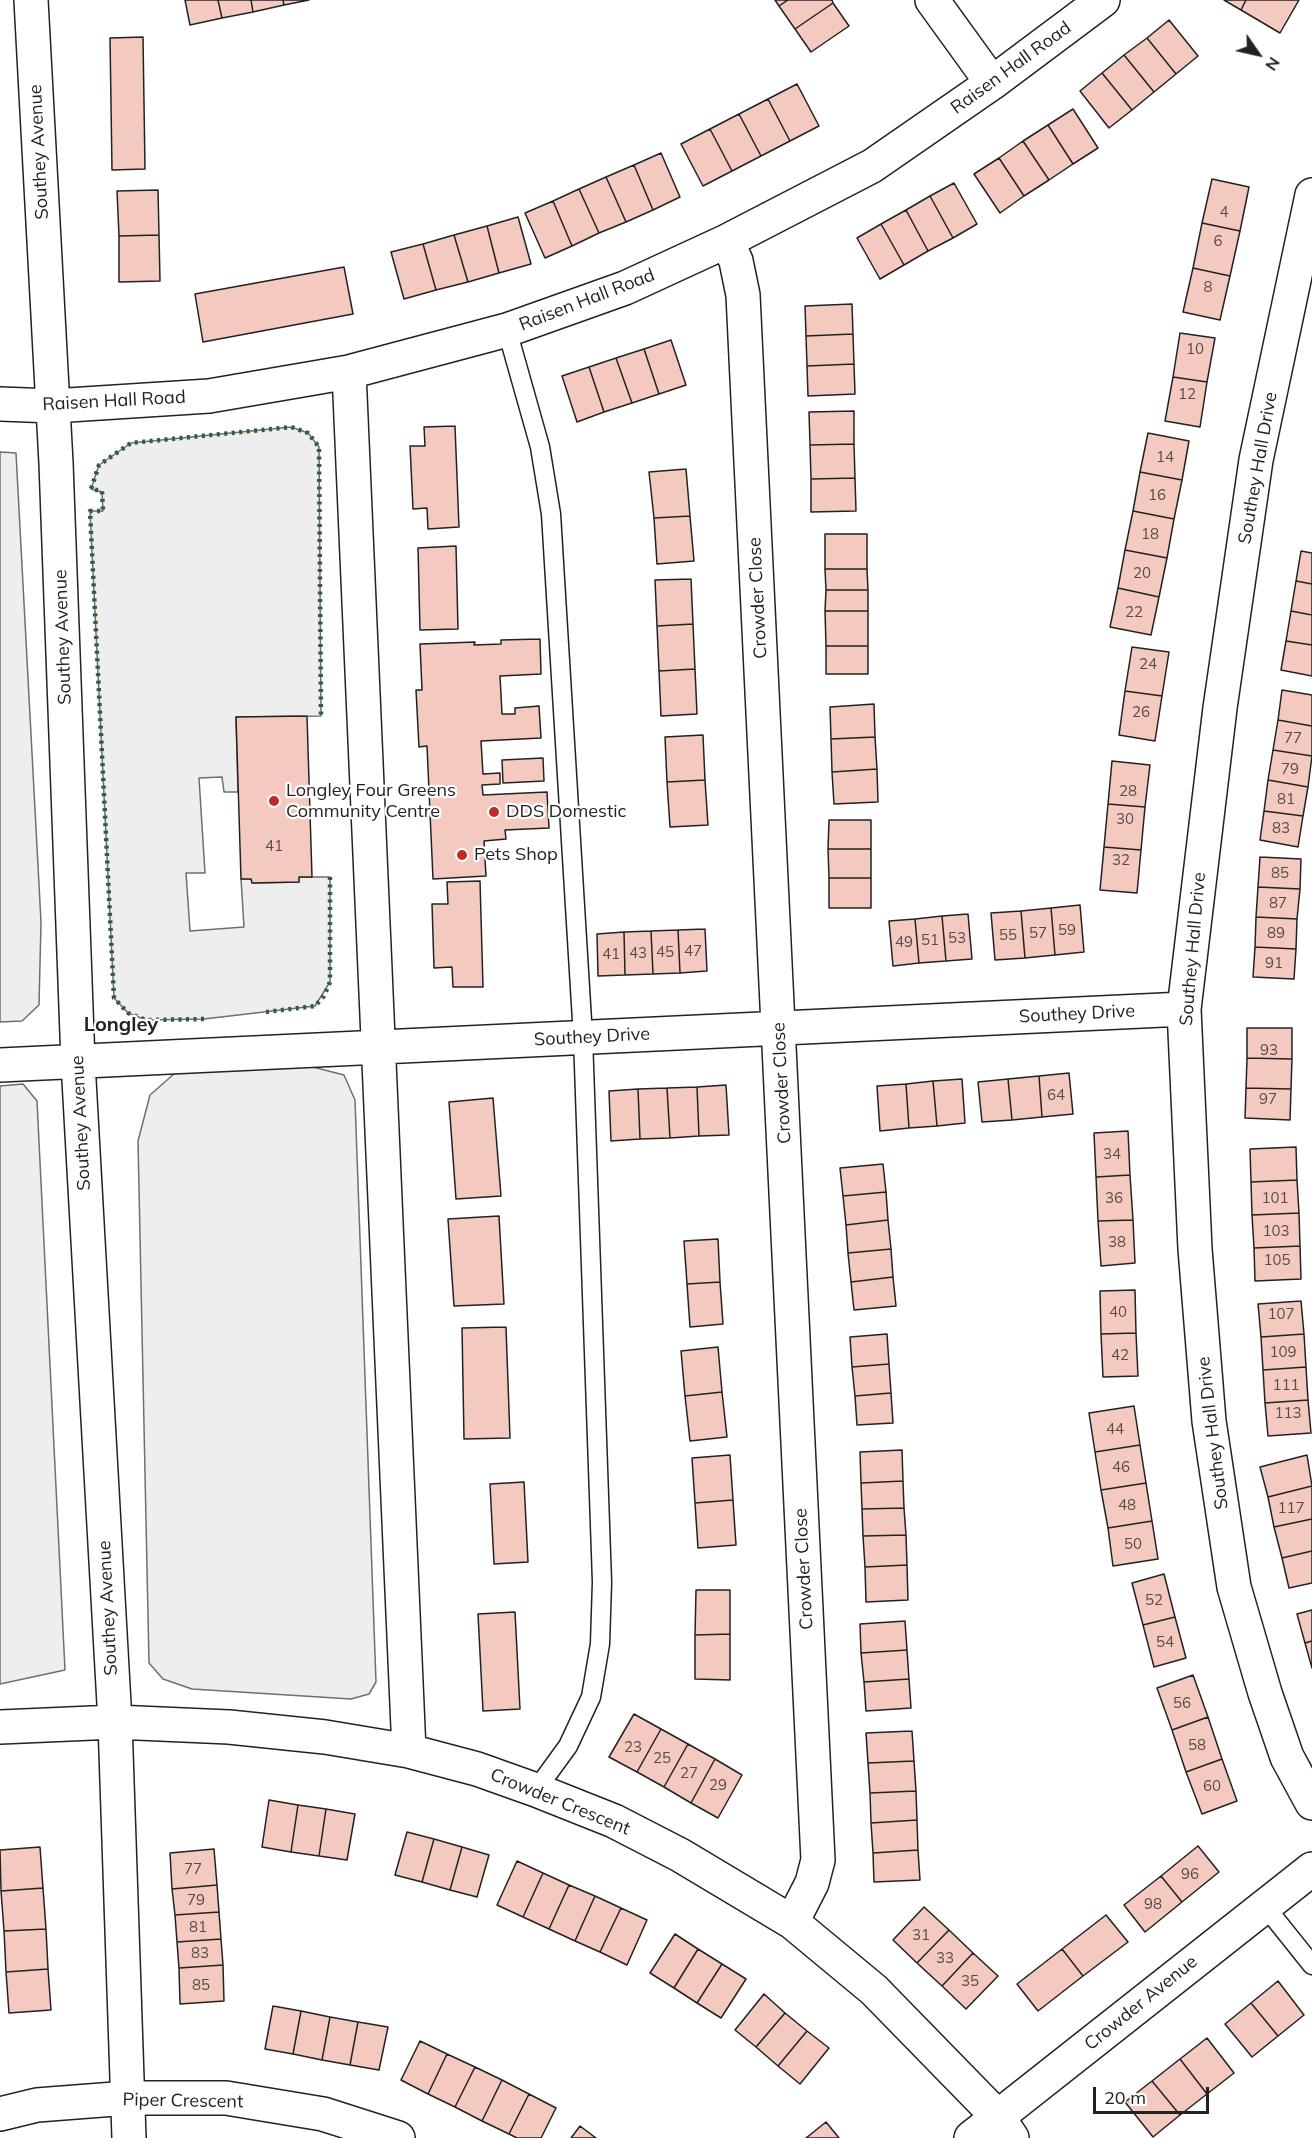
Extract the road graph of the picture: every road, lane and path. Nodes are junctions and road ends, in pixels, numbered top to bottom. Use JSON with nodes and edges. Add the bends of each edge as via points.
{"nodes":[{"id":1,"x":31,"y":0,"type":"edge"},
{"id":2,"x":932,"y":0,"type":"edge"},
{"id":3,"x":1103,"y":0,"type":"edge"},
{"id":4,"x":992,"y":83,"type":"junction"},
{"id":5,"x":1312,"y":195,"type":"edge"},
{"id":6,"x":727,"y":242,"type":"junction"},
{"id":7,"x":507,"y":330,"type":"junction"},
{"id":8,"x":349,"y":372,"type":"junction"},
{"id":9,"x":0,"y":404,"type":"edge"},
{"id":10,"x":53,"y":406,"type":"junction"},
{"id":11,"x":1184,"y":1009,"type":"junction"},
{"id":12,"x":779,"y":1028,"type":"junction"},
{"id":13,"x":583,"y":1037,"type":"junction"},
{"id":14,"x":377,"y":1047,"type":"junction"},
{"id":15,"x":78,"y":1062,"type":"junction"},
{"id":16,"x":0,"y":1065,"type":"edge"},
{"id":17,"x":115,"y":1722,"type":"junction"},
{"id":18,"x":0,"y":1727,"type":"edge"},
{"id":19,"x":408,"y":1750,"type":"junction"},
{"id":20,"x":536,"y":1790,"type":"junction"},
{"id":21,"x":1312,"y":1803,"type":"edge"},
{"id":22,"x":1312,"y":1869,"type":"edge"},
{"id":23,"x":1264,"y":1905,"type":"junction"},
{"id":24,"x":792,"y":1922,"type":"junction"},
{"id":25,"x":1312,"y":1965,"type":"edge"},
{"id":26,"x":128,"y":2098,"type":"junction"},
{"id":27,"x":0,"y":2114,"type":"edge"},
{"id":28,"x":1005,"y":2128,"type":"edge"},
{"id":29,"x":129,"y":2138,"type":"edge"},
{"id":30,"x":398,"y":2138,"type":"edge"},
{"id":31,"x":971,"y":2138,"type":"edge"}],
"edges":[{"from":1,"to":10,"type":"street","name":"Southey Avenue"},
{"from":2,"to":4,"type":"street"},
{"from":3,"to":4,"type":"street","name":"Raisen Hall Road"},
{"from":4,"to":6,"type":"street","name":"Raisen Hall Road","via":[[872,166]]},
{"from":5,"to":11,"type":"street","name":"Southey Hall Drive","via":[[1256,460],[1220,708]]},
{"from":6,"to":7,"type":"street","name":"Raisen Hall Road","via":[[625,288]]},
{"from":6,"to":12,"type":"street","name":"Crowder Close","via":[[736,261],[743,295]]},
{"from":7,"to":8,"type":"street","name":"Raisen Hall Road"},
{"from":7,"to":13,"type":"lane","via":[[540,447],[551,514]]},
{"from":8,"to":10,"type":"street","name":"Raisen Hall Road","via":[[209,396]]},
{"from":8,"to":14,"type":"street"},
{"from":9,"to":10,"type":"street","name":"Raisen Hall Road"},
{"from":10,"to":15,"type":"street","name":"Southey Avenue"},
{"from":11,"to":12,"type":"street","name":"Southey Drive"},
{"from":11,"to":21,"type":"street","name":"Southey Hall Drive","via":[[1198,1295],[1209,1421],[1234,1587],[1287,1757]]},
{"from":12,"to":13,"type":"street","name":"Southey Drive"},
{"from":12,"to":24,"type":"street","name":"Crowder Close","via":[[818,1860],[812,1883]]},
{"from":13,"to":14,"type":"street","name":"Southey Drive"},
{"from":13,"to":20,"type":"lane","via":[[602,1582],[600,1644],[591,1697],[568,1746]]},
{"from":14,"to":15,"type":"street","name":"Southey Drive"},
{"from":14,"to":19,"type":"street"},
{"from":15,"to":16,"type":"street","name":"Southey Drive"},
{"from":15,"to":17,"type":"street","name":"Southey Avenue"},
{"from":17,"to":18,"type":"street","name":"Crowder Crescent"},
{"from":17,"to":19,"type":"street","name":"Crowder Crescent","via":[[229,1727]]},
{"from":17,"to":26,"type":"street","name":"Southey Avenue"},
{"from":19,"to":20,"type":"street","name":"Crowder Crescent"},
{"from":20,"to":24,"type":"street","name":"Crowder Crescent","via":[[614,1821],[680,1855]]},
{"from":22,"to":23,"type":"street","name":"Crowder Avenue"},
{"from":23,"to":25,"type":"lane"},
{"from":23,"to":28,"type":"street","name":"Crowder Avenue"},
{"from":24,"to":28,"type":"street","name":"Crowder Crescent","via":[[874,1990]]},
{"from":26,"to":27,"type":"street","name":"Piper Crescent","via":[[38,2105]]},
{"from":26,"to":29,"type":"street","name":"Southey Avenue"},
{"from":26,"to":30,"type":"street","name":"Piper Crescent","via":[[226,2098],[323,2114]]},
{"from":28,"to":31,"type":"street","name":"Crowder Avenue"}]}
